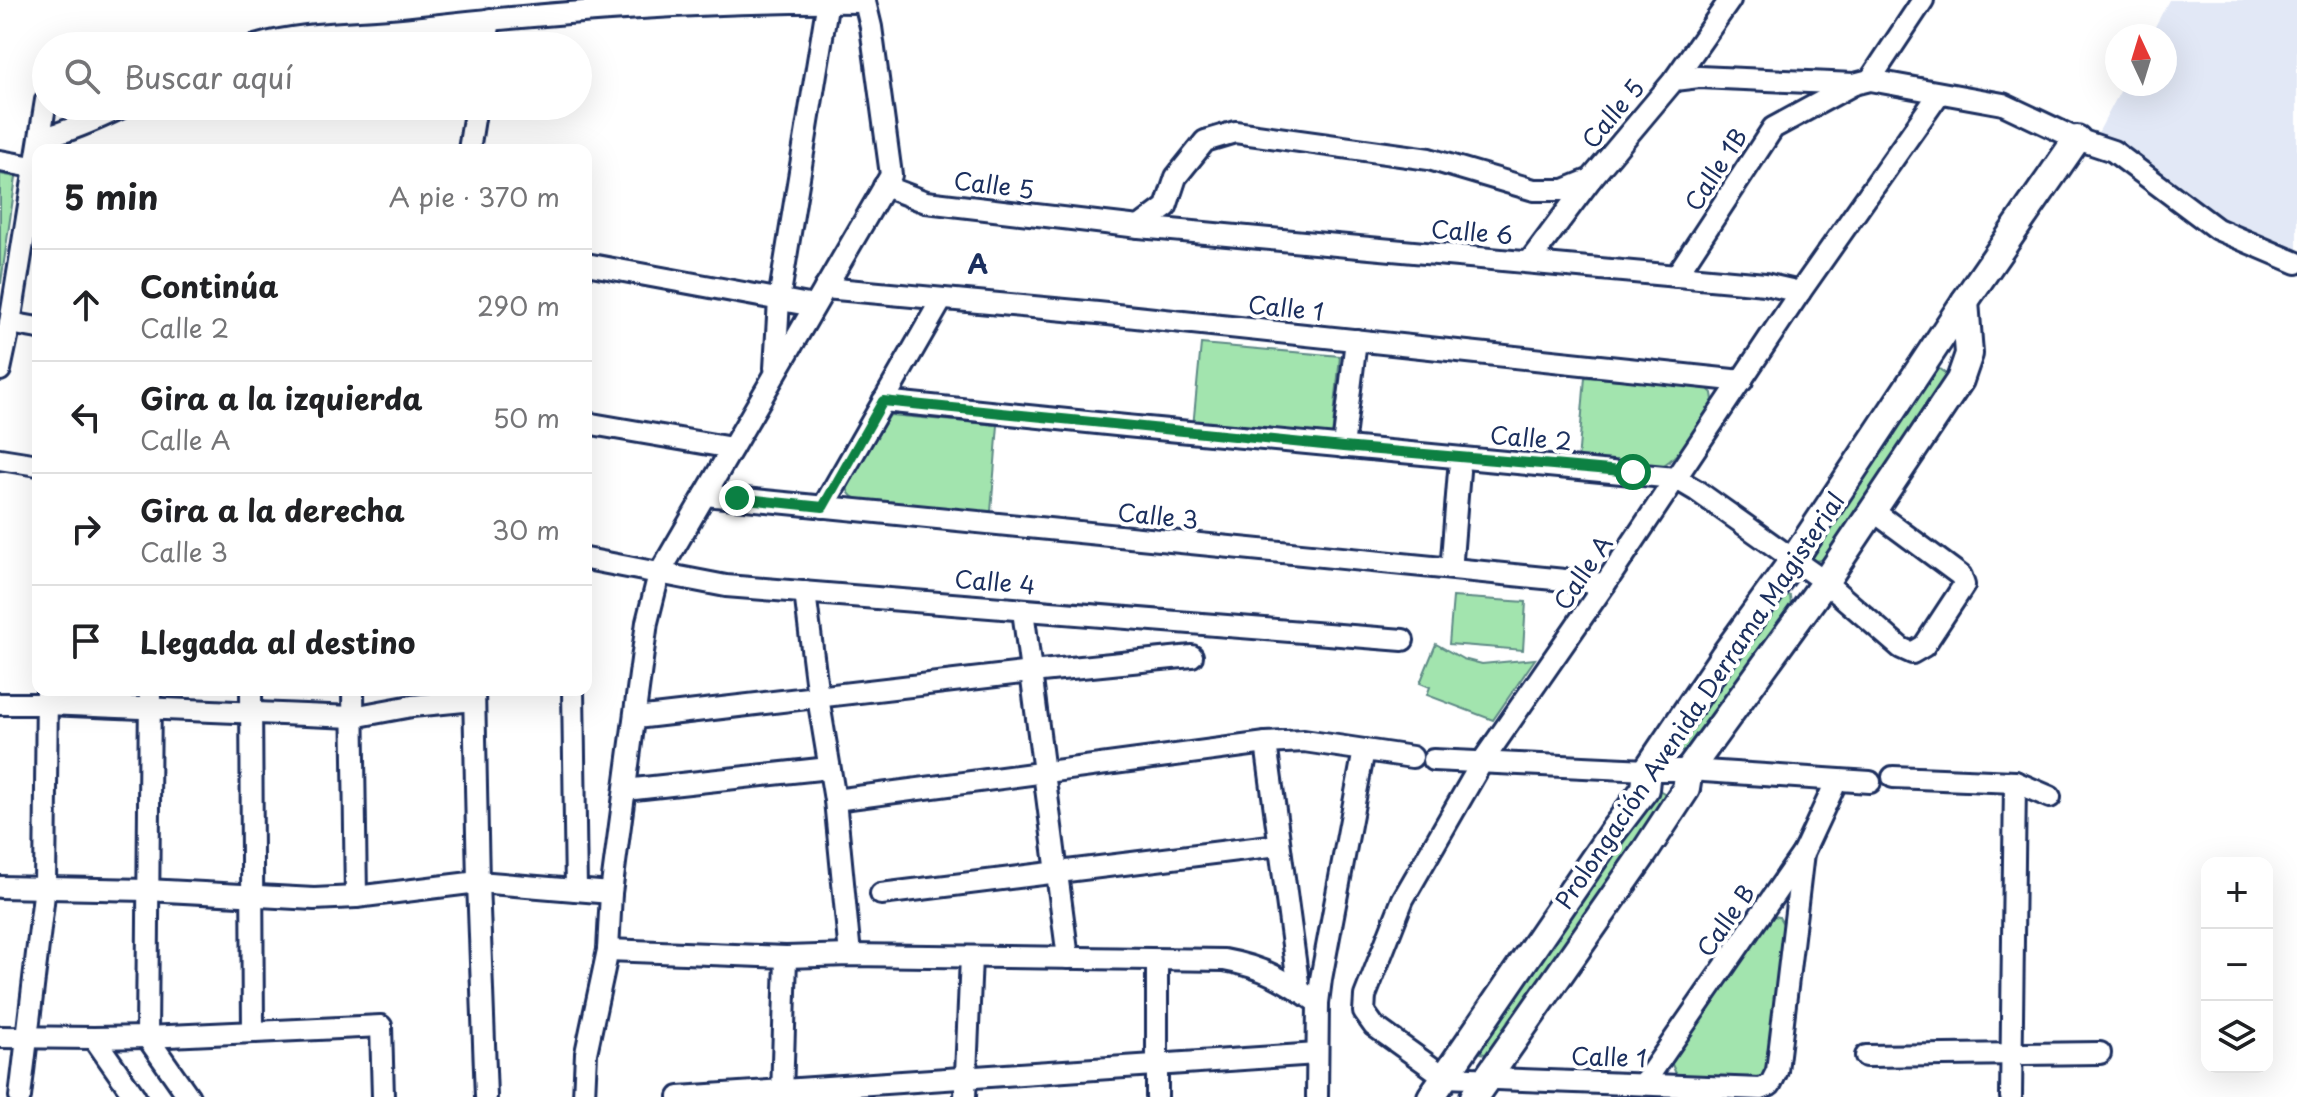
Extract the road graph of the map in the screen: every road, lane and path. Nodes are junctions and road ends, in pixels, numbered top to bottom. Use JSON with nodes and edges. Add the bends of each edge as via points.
{"nodes":[{"id":1,"x":828,"y":0,"type":"edge"},
{"id":2,"x":1730,"y":0,"type":"edge"},
{"id":3,"x":1923,"y":0,"type":"edge"},
{"id":4,"x":490,"y":19,"type":"junction"},
{"id":5,"x":355,"y":32,"type":"edge"},
{"id":6,"x":488,"y":32,"type":"edge"},
{"id":7,"x":1674,"y":80,"type":"junction"},
{"id":8,"x":1862,"y":82,"type":"junction"},
{"id":9,"x":1939,"y":94,"type":"junction"},
{"id":10,"x":43,"y":120,"type":"edge"},
{"id":11,"x":94,"y":120,"type":"edge"},
{"id":12,"x":474,"y":120,"type":"edge"},
{"id":13,"x":40,"y":139,"type":"junction"},
{"id":14,"x":2077,"y":139,"type":"junction"},
{"id":15,"x":39,"y":144,"type":"edge"},
{"id":16,"x":470,"y":144,"type":"edge"},
{"id":17,"x":0,"y":161,"type":"edge"},
{"id":18,"x":32,"y":167,"type":"edge"},
{"id":19,"x":1591,"y":179,"type":"junction"},
{"id":20,"x":884,"y":186,"type":"junction"},
{"id":21,"x":32,"y":192,"type":"edge"},
{"id":22,"x":1139,"y":227,"type":"junction"},
{"id":23,"x":1529,"y":262,"type":"junction"},
{"id":24,"x":2297,"y":263,"type":"edge"},
{"id":25,"x":592,"y":265,"type":"edge"},
{"id":26,"x":1676,"y":276,"type":"junction"},
{"id":27,"x":825,"y":288,"type":"junction"},
{"id":28,"x":1800,"y":292,"type":"junction"},
{"id":29,"x":942,"y":299,"type":"junction"},
{"id":30,"x":779,"y":300,"type":"junction"},
{"id":31,"x":1965,"y":301,"type":"junction"},
{"id":32,"x":814,"y":306,"type":"junction"},
{"id":33,"x":10,"y":323,"type":"junction"},
{"id":34,"x":32,"y":327,"type":"edge"},
{"id":35,"x":1356,"y":340,"type":"junction"},
{"id":36,"x":0,"y":370,"type":"edge"},
{"id":37,"x":775,"y":373,"type":"junction"},
{"id":38,"x":1742,"y":381,"type":"junction"},
{"id":39,"x":883,"y":401,"type":"junction"},
{"id":40,"x":592,"y":424,"type":"edge"},
{"id":41,"x":1343,"y":447,"type":"junction"},
{"id":42,"x":732,"y":448,"type":"junction"},
{"id":43,"x":0,"y":459,"type":"edge"},
{"id":44,"x":32,"y":464,"type":"edge"},
{"id":45,"x":1459,"y":471,"type":"dead end"},
{"id":46,"x":1675,"y":478,"type":"junction"},
{"id":47,"x":705,"y":495,"type":"junction"},
{"id":48,"x":823,"y":507,"type":"junction"},
{"id":49,"x":1872,"y":510,"type":"junction"},
{"id":50,"x":1452,"y":559,"type":"dead end"},
{"id":51,"x":1794,"y":559,"type":"junction"},
{"id":52,"x":592,"y":560,"type":"edge"},
{"id":53,"x":659,"y":574,"type":"junction"},
{"id":54,"x":1825,"y":582,"type":"junction"},
{"id":55,"x":1605,"y":584,"type":"junction"},
{"id":56,"x":805,"y":592,"type":"junction"},
{"id":57,"x":1023,"y":610,"type":"junction"},
{"id":58,"x":1403,"y":640,"type":"dead end"},
{"id":59,"x":1192,"y":656,"type":"dead end"},
{"id":60,"x":1031,"y":672,"type":"junction"},
{"id":61,"x":251,"y":696,"type":"edge"},
{"id":62,"x":353,"y":696,"type":"edge"},
{"id":63,"x":468,"y":696,"type":"edge"},
{"id":64,"x":474,"y":696,"type":"edge"},
{"id":65,"x":573,"y":696,"type":"edge"},
{"id":66,"x":47,"y":697,"type":"edge"},
{"id":67,"x":818,"y":697,"type":"junction"},
{"id":68,"x":150,"y":699,"type":"edge"},
{"id":69,"x":0,"y":704,"type":"edge"},
{"id":70,"x":252,"y":713,"type":"junction"},
{"id":71,"x":353,"y":717,"type":"junction"},
{"id":72,"x":636,"y":718,"type":"junction"},
{"id":73,"x":1266,"y":743,"type":"junction"},
{"id":74,"x":1364,"y":750,"type":"junction"},
{"id":75,"x":1482,"y":762,"type":"junction"},
{"id":76,"x":829,"y":768,"type":"junction"},
{"id":77,"x":1647,"y":770,"type":"junction"},
{"id":78,"x":1689,"y":770,"type":"junction"},
{"id":79,"x":1044,"y":773,"type":"junction"},
{"id":80,"x":1893,"y":777,"type":"dead end"},
{"id":81,"x":1837,"y":780,"type":"junction"},
{"id":82,"x":1870,"y":782,"type":"dead end"},
{"id":83,"x":2015,"y":782,"type":"junction"},
{"id":84,"x":625,"y":790,"type":"junction"},
{"id":85,"x":2050,"y":797,"type":"dead end"},
{"id":86,"x":835,"y":800,"type":"junction"},
{"id":87,"x":1278,"y":845,"type":"junction"},
{"id":88,"x":1803,"y":853,"type":"junction"},
{"id":89,"x":1057,"y":873,"type":"junction"},
{"id":90,"x":478,"y":882,"type":"junction"},
{"id":91,"x":45,"y":886,"type":"junction"},
{"id":92,"x":0,"y":887,"type":"edge"},
{"id":93,"x":147,"y":890,"type":"junction"},
{"id":94,"x":576,"y":890,"type":"junction"},
{"id":95,"x":611,"y":893,"type":"junction"},
{"id":96,"x":881,"y":894,"type":"dead end"},
{"id":97,"x":251,"y":896,"type":"junction"},
{"id":98,"x":356,"y":897,"type":"junction"},
{"id":99,"x":608,"y":950,"type":"junction"},
{"id":100,"x":850,"y":955,"type":"junction"},
{"id":101,"x":786,"y":957,"type":"junction"},
{"id":102,"x":971,"y":957,"type":"junction"},
{"id":103,"x":1068,"y":958,"type":"junction"},
{"id":104,"x":1157,"y":960,"type":"junction"},
{"id":105,"x":1299,"y":990,"type":"junction"},
{"id":106,"x":1318,"y":1003,"type":"junction"},
{"id":107,"x":253,"y":1032,"type":"junction"},
{"id":108,"x":0,"y":1037,"type":"edge"},
{"id":109,"x":25,"y":1037,"type":"junction"},
{"id":110,"x":147,"y":1037,"type":"junction"},
{"id":111,"x":94,"y":1038,"type":"junction"},
{"id":112,"x":2100,"y":1053,"type":"dead end"},
{"id":113,"x":1317,"y":1054,"type":"junction"},
{"id":114,"x":2012,"y":1054,"type":"junction"},
{"id":115,"x":1866,"y":1056,"type":"dead end"},
{"id":116,"x":1157,"y":1065,"type":"junction"},
{"id":117,"x":1644,"y":1083,"type":"junction"},
{"id":118,"x":965,"y":1087,"type":"edge"},
{"id":119,"x":1438,"y":1087,"type":"edge"},
{"id":120,"x":1480,"y":1087,"type":"edge"},
{"id":121,"x":782,"y":1094,"type":"edge"},
{"id":122,"x":20,"y":1097,"type":"edge"},
{"id":123,"x":135,"y":1097,"type":"edge"},
{"id":124,"x":189,"y":1097,"type":"edge"},
{"id":125,"x":383,"y":1097,"type":"edge"},
{"id":126,"x":486,"y":1097,"type":"edge"},
{"id":127,"x":584,"y":1097,"type":"edge"},
{"id":128,"x":679,"y":1097,"type":"edge"},
{"id":129,"x":1157,"y":1097,"type":"edge"},
{"id":130,"x":1317,"y":1097,"type":"edge"},
{"id":131,"x":2011,"y":1097,"type":"edge"}],
"edges":[{"from":1,"to":4,"type":"street","via":[[586,9]]},
{"from":1,"to":20,"type":"street","via":[[865,2],[891,175]]},
{"from":1,"to":30,"type":"street"},
{"from":2,"to":7,"type":"street"},
{"from":3,"to":8,"type":"street"},
{"from":4,"to":5,"type":"street"},
{"from":4,"to":6,"type":"street"},
{"from":7,"to":8,"type":"street","name":"Calle 5"},
{"from":7,"to":19,"type":"street","name":"Calle 5"},
{"from":8,"to":9,"type":"street","name":"Calle 5"},
{"from":8,"to":26,"type":"street","name":"Calle 1B","via":[[1773,128]]},
{"from":9,"to":14,"type":"street","name":"Calle 5","via":[[2003,104]]},
{"from":9,"to":28,"type":"street","name":"Calle A"},
{"from":10,"to":13,"type":"street"},
{"from":11,"to":13,"type":"street"},
{"from":12,"to":16,"type":"street"},
{"from":13,"to":15,"type":"street"},
{"from":14,"to":24,"type":"street","name":"Calle 5","via":[[2113,151],[2217,229]]},
{"from":14,"to":31,"type":"street","name":"Prolongación Avenida Derrama Magisterial"},
{"from":17,"to":18,"type":"street"},
{"from":19,"to":22,"type":"street","name":"Calle 5","via":[[1564,190],[1534,190],[1429,159],[1235,132],[1205,141],[1176,177],[1166,207]]},
{"from":19,"to":23,"type":"street"},
{"from":20,"to":22,"type":"street","name":"Calle 5","via":[[926,202]]},
{"from":20,"to":27,"type":"street"},
{"from":21,"to":33,"type":"street"},
{"from":22,"to":23,"type":"street","name":"Calle 6"},
{"from":23,"to":26,"type":"street","name":"Calle 6"},
{"from":25,"to":30,"type":"street"},
{"from":26,"to":28,"type":"street","name":"Calle 6"},
{"from":27,"to":29,"type":"street","name":"Calle 1"},
{"from":27,"to":32,"type":"street"},
{"from":28,"to":38,"type":"street","name":"Calle A"},
{"from":29,"to":35,"type":"street","name":"Calle 1"},
{"from":29,"to":39,"type":"street"},
{"from":30,"to":32,"type":"street"},
{"from":30,"to":37,"type":"street"},
{"from":31,"to":49,"type":"street","name":"Prolongación Avenida Derrama Magisterial","via":[[1969,354],[1960,380]]},
{"from":31,"to":51,"type":"street","name":"Prolongación Avenida Derrama Magisterial"},
{"from":32,"to":37,"type":"street"},
{"from":33,"to":34,"type":"street"},
{"from":33,"to":36,"type":"street"},
{"from":35,"to":38,"type":"street","name":"Calle 1"},
{"from":35,"to":41,"type":"street"},
{"from":37,"to":42,"type":"street"},
{"from":38,"to":46,"type":"street","name":"Calle A"},
{"from":39,"to":41,"type":"street","name":"Calle 2"},
{"from":39,"to":48,"type":"street"},
{"from":40,"to":42,"type":"street"},
{"from":41,"to":46,"type":"street","name":"Calle 2"},
{"from":42,"to":47,"type":"street"},
{"from":43,"to":44,"type":"street"},
{"from":45,"to":50,"type":"street"},
{"from":46,"to":51,"type":"street","name":"Calle 2"},
{"from":46,"to":55,"type":"street","name":"Calle A"},
{"from":47,"to":48,"type":"street","name":"Calle 3"},
{"from":47,"to":53,"type":"street"},
{"from":48,"to":55,"type":"street","name":"Calle 3"},
{"from":49,"to":54,"type":"street","name":"Prolongación Avenida Derrama Magisterial"},
{"from":49,"to":54,"type":"street","name":"Calle 2","via":[[1961,576],[1964,585],[1955,599],[1924,646],[1912,653]]},
{"from":51,"to":54,"type":"street","name":"Calle 2"},
{"from":51,"to":77,"type":"street","name":"Prolongación Avenida Derrama Magisterial"},
{"from":52,"to":53,"type":"street","name":"Calle 4"},
{"from":53,"to":56,"type":"street","name":"Calle 4"},
{"from":53,"to":72,"type":"street","via":[[647,622]]},
{"from":54,"to":78,"type":"street","name":"Prolongación Avenida Derrama Magisterial"},
{"from":55,"to":75,"type":"street","name":"Calle A"},
{"from":56,"to":57,"type":"street","name":"Calle 4"},
{"from":56,"to":67,"type":"street"},
{"from":57,"to":58,"type":"street","name":"Calle 4"},
{"from":57,"to":60,"type":"street"},
{"from":59,"to":60,"type":"street"},
{"from":60,"to":67,"type":"street"},
{"from":60,"to":79,"type":"street"},
{"from":61,"to":70,"type":"street"},
{"from":62,"to":71,"type":"street"},
{"from":63,"to":71,"type":"street"},
{"from":64,"to":90,"type":"street"},
{"from":65,"to":94,"type":"street"},
{"from":66,"to":68,"type":"street"},
{"from":66,"to":69,"type":"street"},
{"from":66,"to":91,"type":"street"},
{"from":67,"to":72,"type":"street"},
{"from":67,"to":76,"type":"street"},
{"from":68,"to":70,"type":"street"},
{"from":68,"to":93,"type":"street"},
{"from":70,"to":71,"type":"street"},
{"from":70,"to":97,"type":"street"},
{"from":71,"to":98,"type":"street"},
{"from":72,"to":84,"type":"street"},
{"from":73,"to":74,"type":"street","via":[[1304,741]]},
{"from":73,"to":79,"type":"street"},
{"from":73,"to":87,"type":"street"},
{"from":74,"to":75,"type":"street"},
{"from":74,"to":106,"type":"street"},
{"from":75,"to":77,"type":"street"},
{"from":75,"to":119,"type":"street","name":"Calle A","via":[[1403,899],[1365,996],[1364,1012],[1374,1026]]},
{"from":76,"to":84,"type":"street"},
{"from":76,"to":86,"type":"street"},
{"from":77,"to":78,"type":"street"},
{"from":77,"to":119,"type":"street","name":"Prolongación Avenida Derrama Magisterial","via":[[1645,789]]},
{"from":78,"to":81,"type":"street"},
{"from":78,"to":120,"type":"street","name":"Prolongación Avenida Derrama Magisterial","via":[[1686,789],[1644,853]]},
{"from":79,"to":86,"type":"street"},
{"from":79,"to":89,"type":"street"},
{"from":80,"to":83,"type":"street"},
{"from":81,"to":82,"type":"street"},
{"from":81,"to":88,"type":"street","name":"Calle B"},
{"from":83,"to":85,"type":"street"},
{"from":83,"to":114,"type":"street"},
{"from":84,"to":95,"type":"street"},
{"from":86,"to":100,"type":"street"},
{"from":87,"to":89,"type":"street"},
{"from":87,"to":105,"type":"street"},
{"from":88,"to":117,"type":"street","name":"Calle B"},
{"from":88,"to":117,"type":"street","name":"Calle 1","via":[[1777,1071],[1770,1085],[1761,1089]]},
{"from":89,"to":96,"type":"street"},
{"from":89,"to":103,"type":"street"},
{"from":90,"to":94,"type":"street"},
{"from":90,"to":98,"type":"street"},
{"from":90,"to":126,"type":"street"},
{"from":91,"to":92,"type":"street"},
{"from":91,"to":93,"type":"street"},
{"from":91,"to":109,"type":"street"},
{"from":93,"to":97,"type":"street"},
{"from":93,"to":110,"type":"street"},
{"from":94,"to":95,"type":"street"},
{"from":95,"to":99,"type":"street"},
{"from":97,"to":98,"type":"street"},
{"from":97,"to":107,"type":"street"},
{"from":99,"to":101,"type":"street"},
{"from":99,"to":127,"type":"street","via":[[586,1053]]},
{"from":100,"to":101,"type":"street"},
{"from":100,"to":102,"type":"street"},
{"from":101,"to":121,"type":"street"},
{"from":102,"to":103,"type":"street"},
{"from":102,"to":118,"type":"street"},
{"from":103,"to":104,"type":"street"},
{"from":104,"to":105,"type":"street","via":[[1251,965]]},
{"from":104,"to":116,"type":"street"},
{"from":105,"to":106,"type":"street"},
{"from":106,"to":113,"type":"street"},
{"from":107,"to":110,"type":"street"},
{"from":107,"to":125,"type":"street","via":[[381,1026]]},
{"from":108,"to":109,"type":"street"},
{"from":109,"to":111,"type":"street"},
{"from":109,"to":122,"type":"street"},
{"from":110,"to":111,"type":"street"},
{"from":110,"to":124,"type":"street"},
{"from":111,"to":123,"type":"street"},
{"from":112,"to":114,"type":"street"},
{"from":113,"to":116,"type":"street"},
{"from":113,"to":130,"type":"street"},
{"from":114,"to":115,"type":"street"},
{"from":114,"to":131,"type":"street"},
{"from":116,"to":118,"type":"street"},
{"from":116,"to":129,"type":"street"},
{"from":117,"to":120,"type":"street","name":"Calle 1"},
{"from":118,"to":121,"type":"street"},
{"from":119,"to":120,"type":"street","name":"Calle 1"},
{"from":121,"to":128,"type":"street"}]}
